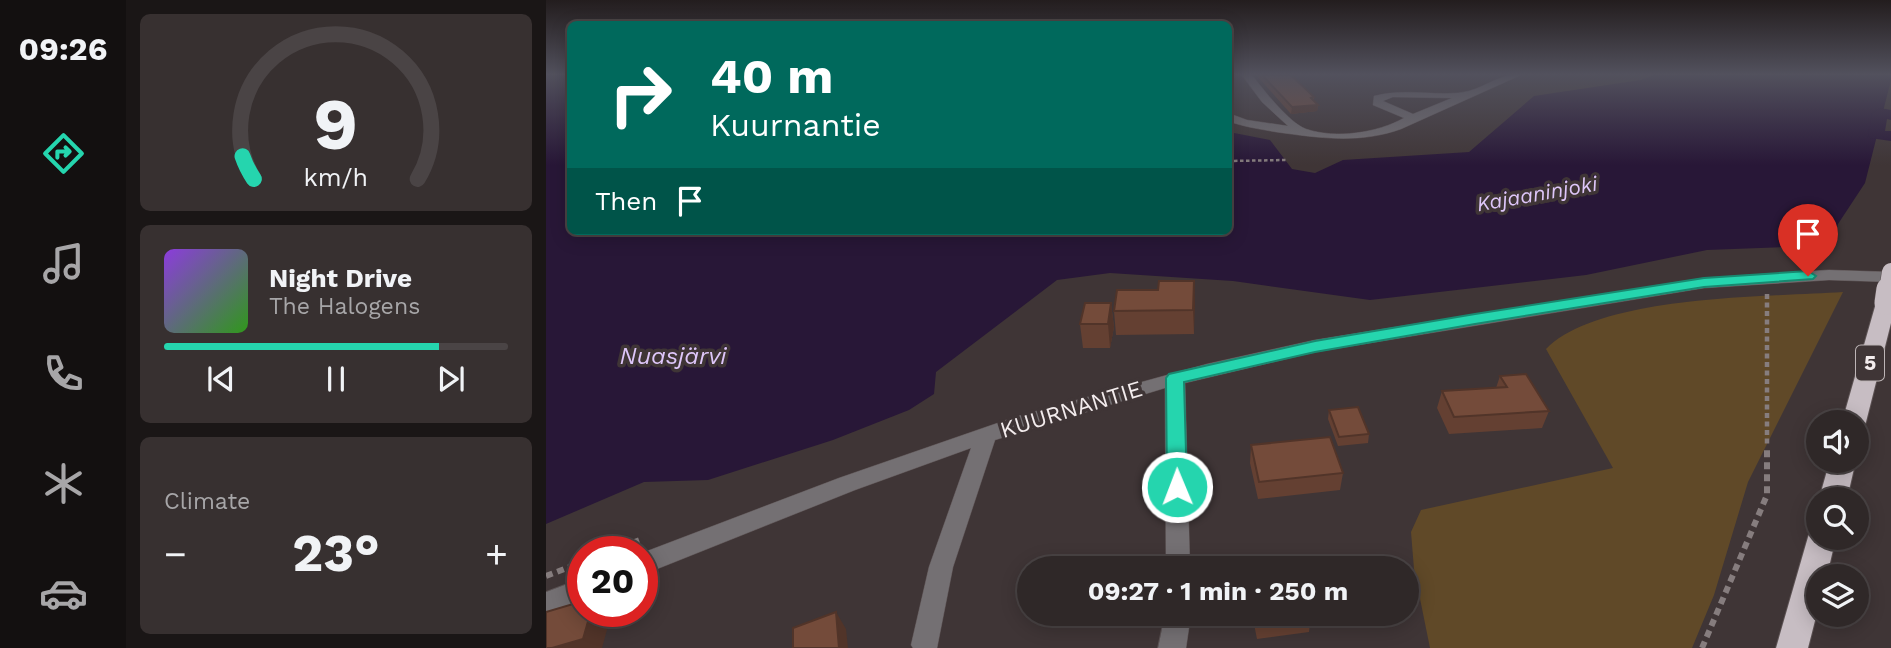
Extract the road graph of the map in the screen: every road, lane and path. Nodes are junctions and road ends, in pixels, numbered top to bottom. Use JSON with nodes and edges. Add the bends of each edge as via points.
{"nodes":[{"id":1,"x":1272,"y":105,"type":"edge"},
{"id":2,"x":1382,"y":105,"type":"edge"},
{"id":3,"x":1444,"y":105,"type":"edge"},
{"id":4,"x":1274,"y":108,"type":"junction"},
{"id":5,"x":1232,"y":118,"type":"edge"},
{"id":6,"x":1413,"y":118,"type":"junction"},
{"id":7,"x":1302,"y":134,"type":"junction"},
{"id":8,"x":1286,"y":160,"type":"dead end"},
{"id":9,"x":1232,"y":161,"type":"edge"},
{"id":10,"x":1891,"y":274,"type":"edge"},
{"id":11,"x":1766,"y":277,"type":"junction"},
{"id":12,"x":1175,"y":378,"type":"junction"},
{"id":13,"x":1857,"y":410,"type":"edge"},
{"id":14,"x":986,"y":435,"type":"junction"},
{"id":15,"x":1818,"y":550,"type":"edge"},
{"id":16,"x":1178,"y":556,"type":"edge"},
{"id":17,"x":658,"y":558,"type":"edge"},
{"id":18,"x":567,"y":568,"type":"edge"},
{"id":19,"x":546,"y":576,"type":"edge"},
{"id":20,"x":567,"y":595,"type":"edge"},
{"id":21,"x":546,"y":604,"type":"edge"},
{"id":22,"x":1176,"y":626,"type":"edge"},
{"id":23,"x":925,"y":645,"type":"dead end"},
{"id":24,"x":1172,"y":648,"type":"edge"},
{"id":25,"x":1702,"y":648,"type":"edge"},
{"id":26,"x":1792,"y":648,"type":"edge"}],
"edges":[{"from":1,"to":4,"type":"street"},
{"from":2,"to":6,"type":"street"},
{"from":3,"to":6,"type":"street"},
{"from":4,"to":5,"type":"street"},
{"from":4,"to":7,"type":"street"},
{"from":5,"to":7,"type":"street"},
{"from":6,"to":7,"type":"street","via":[[1361,137]]},
{"from":8,"to":9,"type":"path"},
{"from":10,"to":11,"type":"street","name":"KUURNANTIE"},
{"from":10,"to":13,"type":"highway","number":"5","bridge":true},
{"from":11,"to":12,"type":"street","name":"KUURNANTIE","via":[[1315,346]]},
{"from":11,"to":25,"type":"path","via":[[1767,495]]},
{"from":12,"to":14,"type":"street","name":"KUURNANTIE"},
{"from":12,"to":16,"type":"street"},
{"from":14,"to":17,"type":"street","name":"KUURNANTIE"},
{"from":14,"to":23,"type":"street","via":[[941,567]]},
{"from":15,"to":26,"type":"highway"},
{"from":18,"to":19,"type":"path"},
{"from":20,"to":21,"type":"street"},
{"from":22,"to":24,"type":"street"}]}
